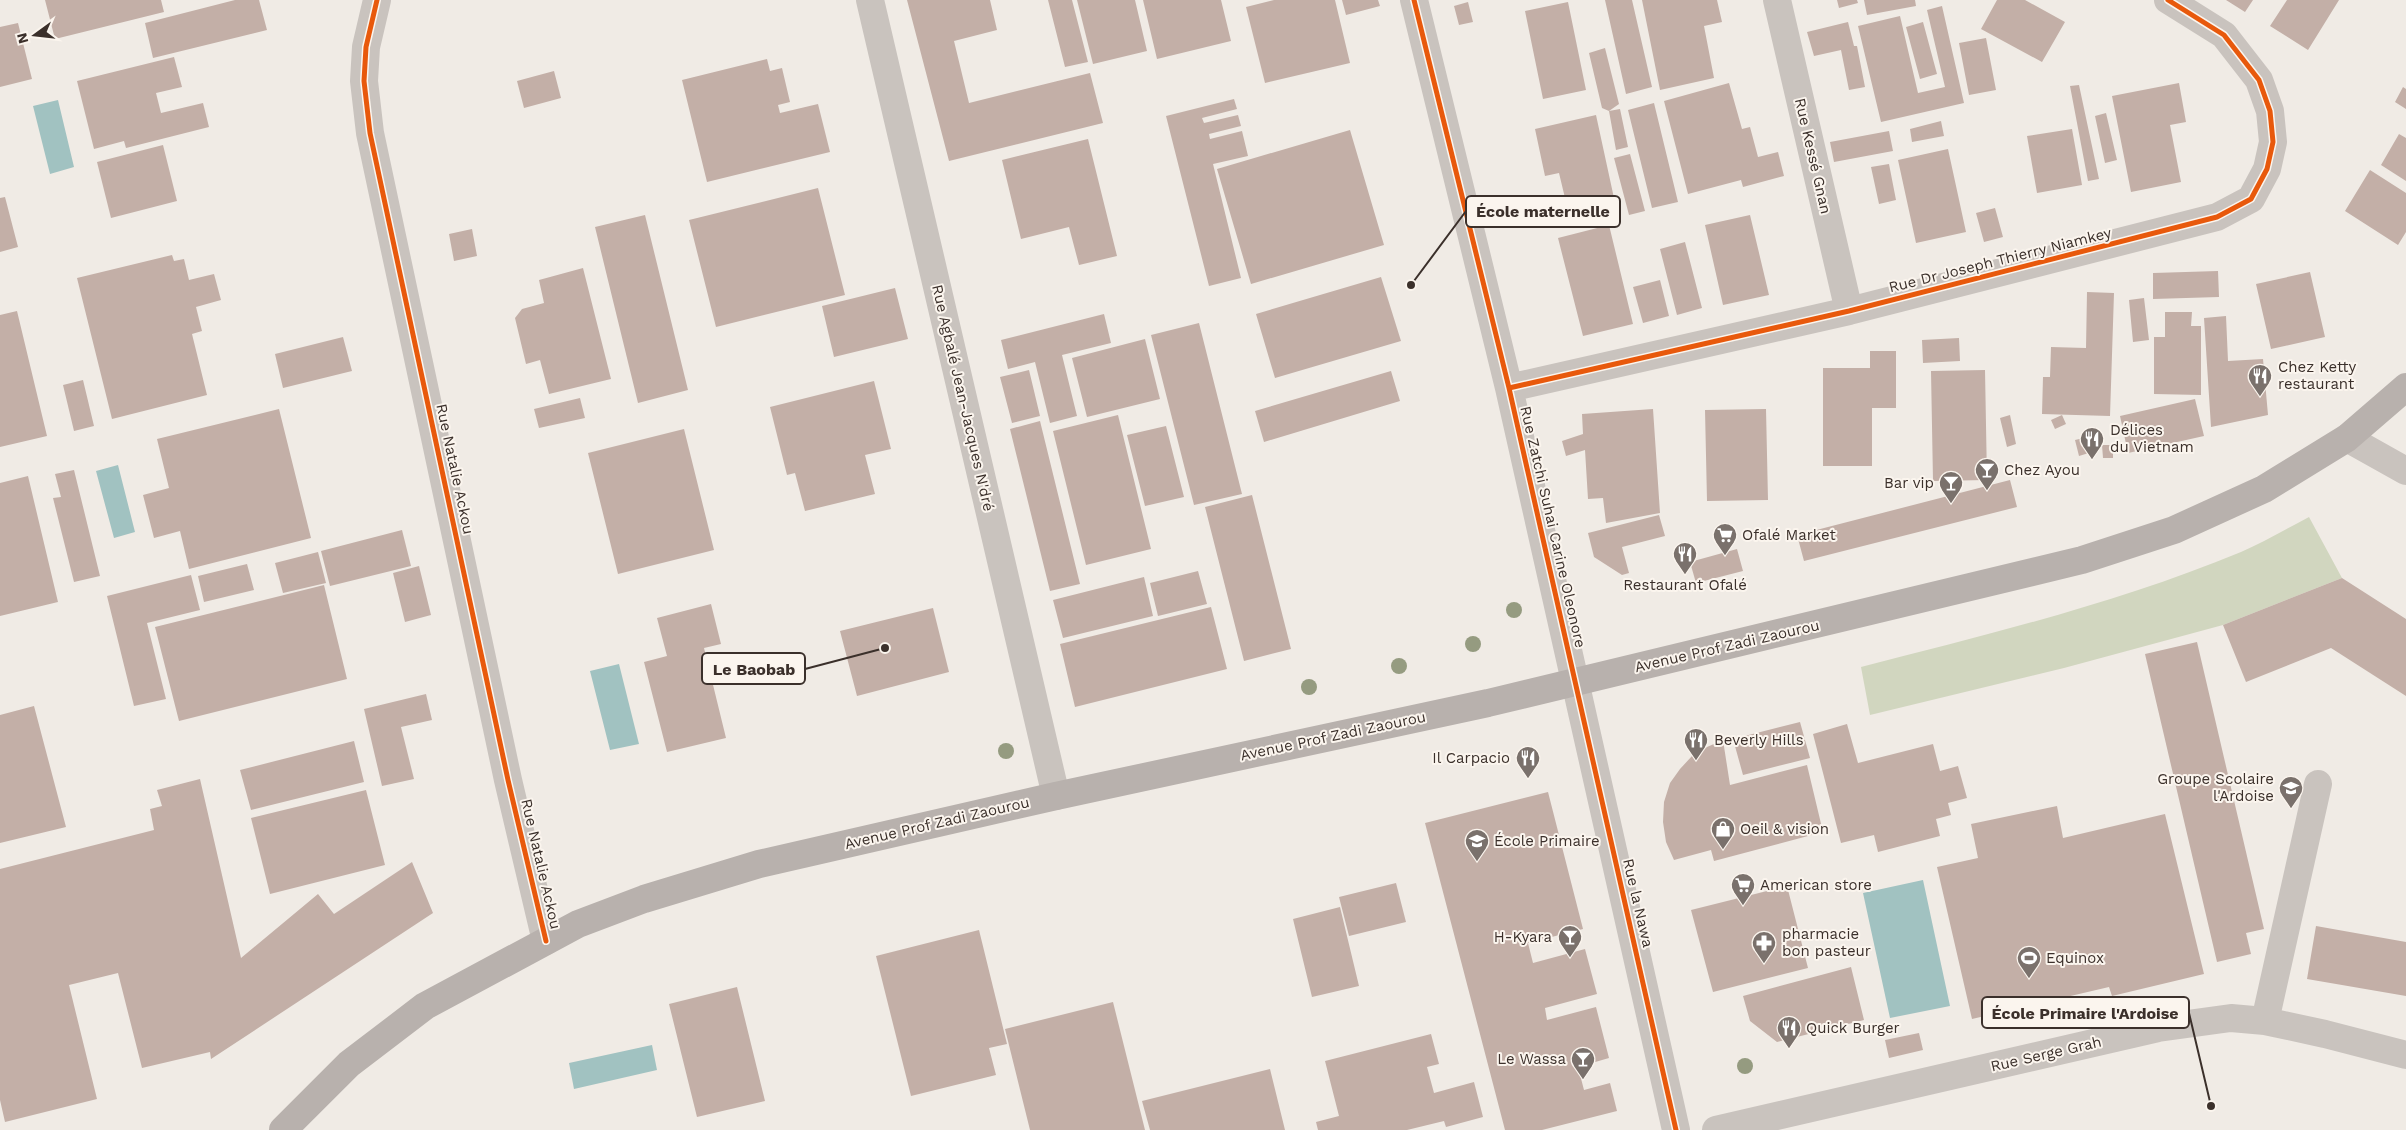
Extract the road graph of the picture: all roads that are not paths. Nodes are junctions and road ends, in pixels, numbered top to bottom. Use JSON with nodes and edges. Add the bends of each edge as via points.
{"nodes":[{"id":1,"x":377,"y":0,"type":"edge"},
{"id":2,"x":870,"y":0,"type":"edge"},
{"id":3,"x":1414,"y":0,"type":"edge"},
{"id":4,"x":1777,"y":0,"type":"edge"},
{"id":5,"x":2168,"y":0,"type":"edge"},
{"id":6,"x":1849,"y":311,"type":"junction"},
{"id":7,"x":2406,"y":387,"type":"edge"},
{"id":8,"x":1508,"y":388,"type":"junction"},
{"id":9,"x":2347,"y":438,"type":"junction"},
{"id":10,"x":2406,"y":471,"type":"edge"},
{"id":11,"x":1576,"y":681,"type":"junction"},
{"id":12,"x":2318,"y":784,"type":"dead end"},
{"id":13,"x":1056,"y":796,"type":"junction"},
{"id":14,"x":546,"y":941,"type":"junction"},
{"id":15,"x":2265,"y":1021,"type":"junction"},
{"id":16,"x":2406,"y":1055,"type":"edge"},
{"id":17,"x":283,"y":1130,"type":"edge"},
{"id":18,"x":1676,"y":1130,"type":"edge"},
{"id":19,"x":1716,"y":1130,"type":"edge"}],
"edges":[{"from":1,"to":14,"type":"street","name":"Rue Natalie Ackou","via":[[366,47],[364,81],[370,133],[508,780]]},
{"from":2,"to":13,"type":"street","name":"Rue Agbalé Jean-Jacques N'dré"},
{"from":3,"to":8,"type":"street","name":"Rue Zatchi Suhai Carine Oleonore"},
{"from":4,"to":6,"type":"street","name":"Rue Kessé Gnan"},
{"from":5,"to":6,"type":"street","name":"Rue Dr Joseph Thierry Niamkey","via":[[2224,35],[2259,80],[2270,111],[2273,142],[2266,169],[2251,199],[2217,217]]},
{"from":6,"to":8,"type":"street","name":"Rue Dr Joseph Thierry Niamkey"},
{"from":7,"to":9,"type":"main road","name":"Avenue Prof Zadi Zaourou"},
{"from":8,"to":11,"type":"street","name":"Rue Zatchi Suhai Carine Oleonore"},
{"from":9,"to":10,"type":"street"},
{"from":9,"to":11,"type":"main road","name":"Avenue Prof Zadi Zaourou","via":[[2264,489],[2174,530],[2082,560]]},
{"from":11,"to":13,"type":"main road","name":"Avenue Prof Zadi Zaourou"},
{"from":11,"to":18,"type":"street","name":"Rue la Nawa"},
{"from":12,"to":15,"type":"street"},
{"from":13,"to":14,"type":"main road","name":"Avenue Prof Zadi Zaourou","via":[[759,864],[644,899],[578,924]]},
{"from":14,"to":17,"type":"main road","name":"Avenue Prof Zadi Zaourou","via":[[425,1006],[349,1064]]},
{"from":15,"to":16,"type":"street","name":"Rue Serge Grah"},
{"from":15,"to":19,"type":"street","name":"Rue Serge Grah","via":[[2231,1018],[2158,1028]]}]}
